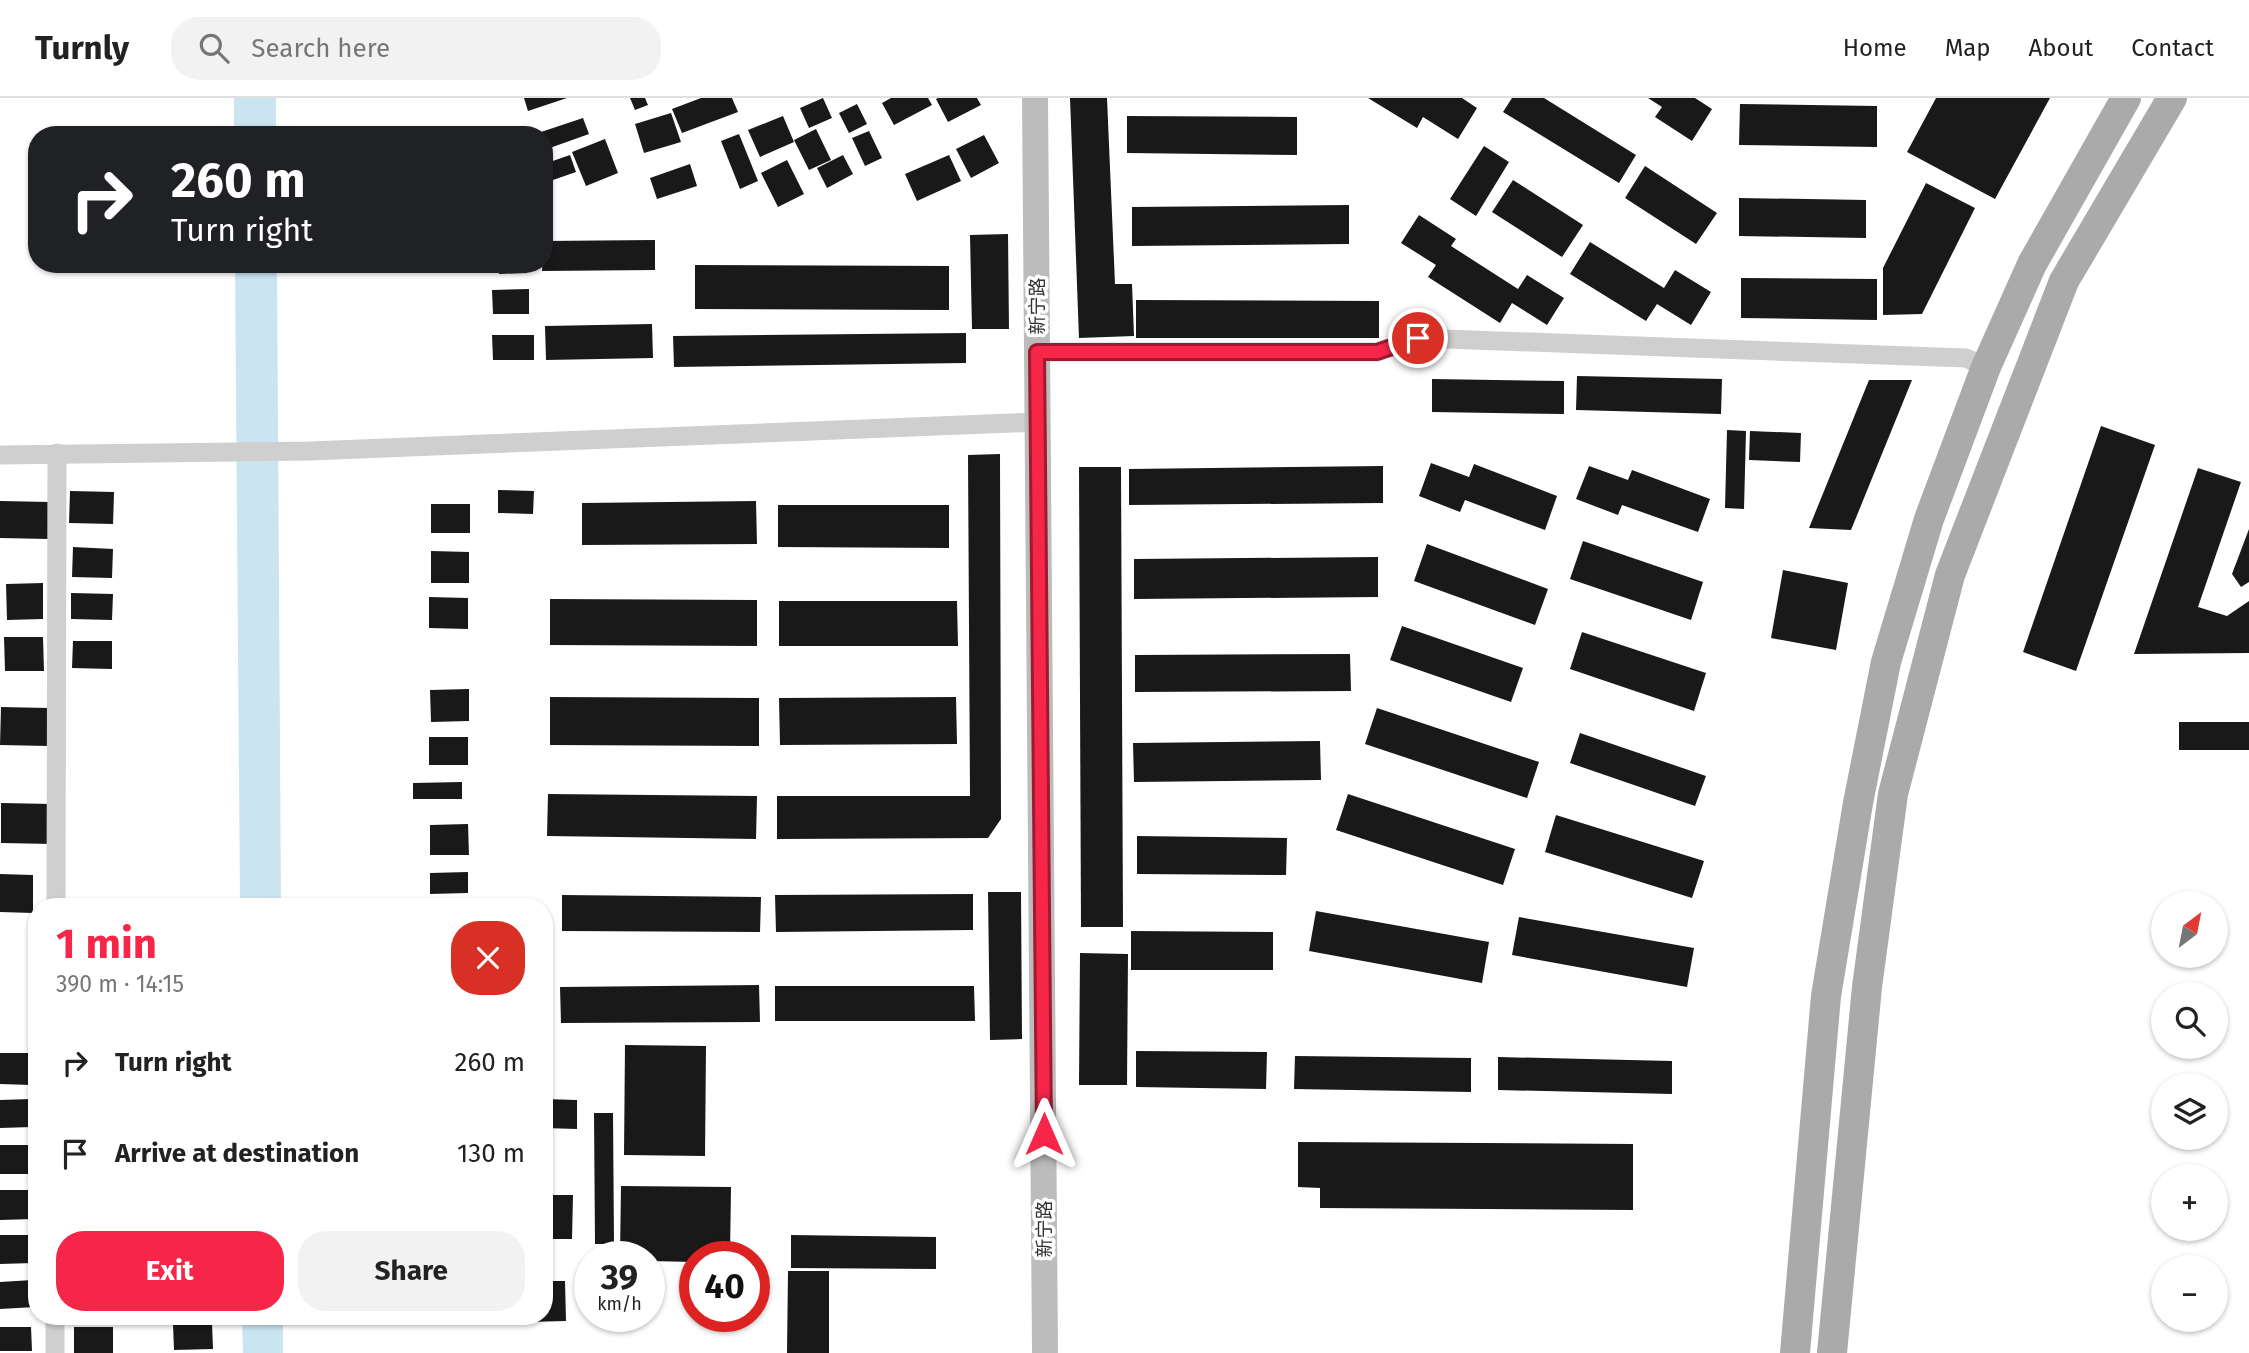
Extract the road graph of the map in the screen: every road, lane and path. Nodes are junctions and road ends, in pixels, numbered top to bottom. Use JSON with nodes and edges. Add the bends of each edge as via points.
{"nodes":[{"id":1,"x":1035,"y":98,"type":"edge"},
{"id":2,"x":2126,"y":98,"type":"edge"},
{"id":3,"x":2172,"y":98,"type":"edge"},
{"id":4,"x":1037,"y":352,"type":"junction"},
{"id":5,"x":1986,"y":367,"type":"junction"},
{"id":6,"x":1038,"y":422,"type":"junction"},
{"id":7,"x":57,"y":453,"type":"junction"},
{"id":8,"x":0,"y":455,"type":"edge"},
{"id":9,"x":57,"y":898,"type":"edge"},
{"id":10,"x":55,"y":1325,"type":"edge"},
{"id":11,"x":55,"y":1353,"type":"edge"},
{"id":12,"x":1045,"y":1353,"type":"edge"},
{"id":13,"x":1795,"y":1353,"type":"edge"},
{"id":14,"x":1832,"y":1353,"type":"edge"}],
"edges":[{"from":1,"to":4,"type":"street","name":"新宁路"},
{"from":2,"to":5,"type":"main road","via":[[2032,264]]},
{"from":3,"to":14,"type":"main road","via":[[2064,281],[1950,575],[1893,794],[1867,987]]},
{"from":4,"to":5,"type":"street","via":[[1377,352],[1418,338],[1966,358]]},
{"from":4,"to":6,"type":"street","name":"新宁路"},
{"from":5,"to":13,"type":"main road","via":[[1930,519],[1886,662],[1858,803],[1826,996]]},
{"from":6,"to":7,"type":"street","via":[[310,451]]},
{"from":6,"to":12,"type":"street","name":"新宁路"},
{"from":7,"to":8,"type":"street"},
{"from":7,"to":9,"type":"street"},
{"from":10,"to":11,"type":"street"}]}
